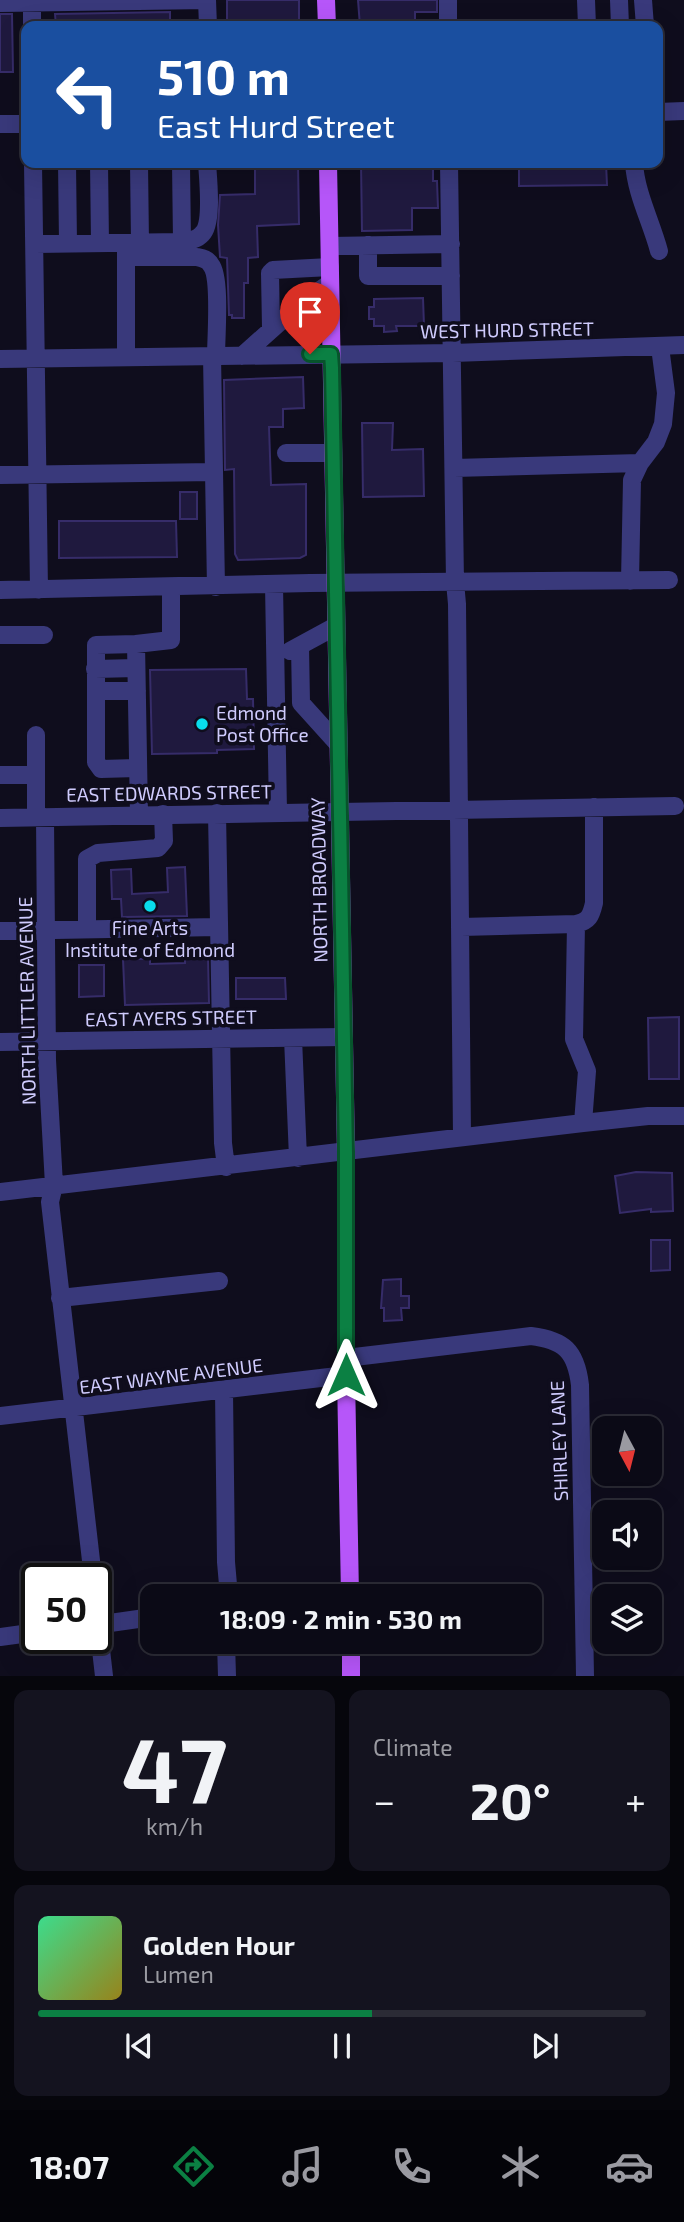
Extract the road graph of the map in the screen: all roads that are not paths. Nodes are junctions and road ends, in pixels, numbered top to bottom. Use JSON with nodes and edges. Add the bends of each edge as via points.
{"nodes":[{"id":1,"x":207,"y":0,"type":"edge"},
{"id":2,"x":326,"y":0,"type":"edge"},
{"id":3,"x":448,"y":0,"type":"edge"},
{"id":4,"x":586,"y":0,"type":"edge"},
{"id":5,"x":619,"y":0,"type":"edge"},
{"id":6,"x":643,"y":0,"type":"edge"},
{"id":7,"x":32,"y":1,"type":"edge"},
{"id":8,"x":0,"y":3,"type":"edge"},
{"id":9,"x":32,"y":21,"type":"edge"},
{"id":10,"x":208,"y":21,"type":"edge"},
{"id":11,"x":327,"y":21,"type":"edge"},
{"id":12,"x":448,"y":21,"type":"edge"},
{"id":13,"x":587,"y":21,"type":"edge"},
{"id":14,"x":620,"y":21,"type":"edge"},
{"id":15,"x":645,"y":21,"type":"edge"},
{"id":16,"x":684,"y":111,"type":"edge"},
{"id":17,"x":663,"y":112,"type":"edge"},
{"id":18,"x":0,"y":124,"type":"edge"},
{"id":19,"x":21,"y":124,"type":"edge"},
{"id":20,"x":33,"y":168,"type":"edge"},
{"id":21,"x":66,"y":168,"type":"edge"},
{"id":22,"x":99,"y":168,"type":"edge"},
{"id":23,"x":139,"y":168,"type":"edge"},
{"id":24,"x":181,"y":168,"type":"edge"},
{"id":25,"x":208,"y":168,"type":"edge"},
{"id":26,"x":328,"y":168,"type":"edge"},
{"id":27,"x":449,"y":168,"type":"edge"},
{"id":28,"x":635,"y":168,"type":"edge"},
{"id":29,"x":181,"y":242,"type":"junction"},
{"id":30,"x":68,"y":243,"type":"junction"},
{"id":31,"x":100,"y":243,"type":"junction"},
{"id":32,"x":35,"y":244,"type":"junction"},
{"id":33,"x":451,"y":244,"type":"junction"},
{"id":34,"x":330,"y":246,"type":"junction"},
{"id":35,"x":368,"y":246,"type":"junction"},
{"id":36,"x":131,"y":248,"type":"junction"},
{"id":37,"x":659,"y":251,"type":"dead end"},
{"id":38,"x":330,"y":275,"type":"junction"},
{"id":39,"x":451,"y":276,"type":"junction"},
{"id":40,"x":271,"y":328,"type":"junction"},
{"id":41,"x":684,"y":345,"type":"edge"},
{"id":42,"x":660,"y":347,"type":"junction"},
{"id":43,"x":453,"y":353,"type":"junction"},
{"id":44,"x":331,"y":354,"type":"junction"},
{"id":45,"x":214,"y":356,"type":"junction"},
{"id":46,"x":242,"y":356,"type":"junction"},
{"id":47,"x":126,"y":357,"type":"junction"},
{"id":48,"x":35,"y":358,"type":"junction"},
{"id":49,"x":0,"y":359,"type":"edge"},
{"id":50,"x":286,"y":453,"type":"dead end"},
{"id":51,"x":333,"y":453,"type":"junction"},
{"id":52,"x":640,"y":463,"type":"junction"},
{"id":53,"x":454,"y":468,"type":"junction"},
{"id":54,"x":214,"y":472,"type":"junction"},
{"id":55,"x":36,"y":474,"type":"junction"},
{"id":56,"x":0,"y":475,"type":"edge"},
{"id":57,"x":669,"y":580,"type":"dead end"},
{"id":58,"x":630,"y":581,"type":"junction"},
{"id":59,"x":455,"y":582,"type":"junction"},
{"id":60,"x":335,"y":584,"type":"junction"},
{"id":61,"x":274,"y":585,"type":"junction"},
{"id":62,"x":171,"y":587,"type":"junction"},
{"id":63,"x":216,"y":587,"type":"junction"},
{"id":64,"x":0,"y":590,"type":"edge"},
{"id":65,"x":39,"y":590,"type":"junction"},
{"id":66,"x":336,"y":626,"type":"junction"},
{"id":67,"x":0,"y":635,"type":"edge"},
{"id":68,"x":44,"y":635,"type":"dead end"},
{"id":69,"x":136,"y":644,"type":"junction"},
{"id":70,"x":300,"y":646,"type":"junction"},
{"id":71,"x":275,"y":660,"type":"junction"},
{"id":72,"x":95,"y":668,"type":"junction"},
{"id":73,"x":136,"y":668,"type":"junction"},
{"id":74,"x":96,"y":691,"type":"junction"},
{"id":75,"x":136,"y":691,"type":"junction"},
{"id":76,"x":36,"y":735,"type":"dead end"},
{"id":77,"x":338,"y":744,"type":"junction"},
{"id":78,"x":138,"y":768,"type":"junction"},
{"id":79,"x":0,"y":775,"type":"edge"},
{"id":80,"x":36,"y":775,"type":"junction"},
{"id":81,"x":675,"y":806,"type":"dead end"},
{"id":82,"x":594,"y":807,"type":"junction"},
{"id":83,"x":339,"y":810,"type":"junction"},
{"id":84,"x":459,"y":810,"type":"junction"},
{"id":85,"x":278,"y":812,"type":"junction"},
{"id":86,"x":217,"y":813,"type":"junction"},
{"id":87,"x":139,"y":814,"type":"junction"},
{"id":88,"x":163,"y":814,"type":"junction"},
{"id":89,"x":41,"y":817,"type":"junction"},
{"id":90,"x":0,"y":818,"type":"edge"},
{"id":91,"x":576,"y":924,"type":"junction"},
{"id":92,"x":218,"y":926,"type":"junction"},
{"id":93,"x":461,"y":927,"type":"junction"},
{"id":94,"x":88,"y":928,"type":"junction"},
{"id":95,"x":46,"y":929,"type":"junction"},
{"id":96,"x":0,"y":931,"type":"edge"},
{"id":97,"x":343,"y":1037,"type":"junction"},
{"id":98,"x":220,"y":1038,"type":"junction"},
{"id":99,"x":293,"y":1038,"type":"junction"},
{"id":100,"x":46,"y":1041,"type":"junction"},
{"id":101,"x":0,"y":1042,"type":"edge"},
{"id":102,"x":684,"y":1116,"type":"edge"},
{"id":103,"x":583,"y":1123,"type":"junction"},
{"id":104,"x":462,"y":1138,"type":"junction"},
{"id":105,"x":346,"y":1152,"type":"junction"},
{"id":106,"x":298,"y":1158,"type":"junction"},
{"id":107,"x":226,"y":1167,"type":"junction"},
{"id":108,"x":54,"y":1185,"type":"junction"},
{"id":109,"x":0,"y":1192,"type":"edge"},
{"id":110,"x":219,"y":1281,"type":"dead end"},
{"id":111,"x":60,"y":1298,"type":"junction"},
{"id":112,"x":346,"y":1367,"type":"junction"},
{"id":113,"x":224,"y":1391,"type":"junction"},
{"id":114,"x":72,"y":1409,"type":"junction"},
{"id":115,"x":0,"y":1416,"type":"edge"},
{"id":116,"x":91,"y":1563,"type":"edge"},
{"id":117,"x":228,"y":1584,"type":"edge"},
{"id":118,"x":346,"y":1584,"type":"edge"},
{"id":119,"x":140,"y":1619,"type":"edge"},
{"id":120,"x":112,"y":1622,"type":"edge"},
{"id":121,"x":21,"y":1634,"type":"edge"},
{"id":122,"x":0,"y":1637,"type":"edge"},
{"id":123,"x":101,"y":1654,"type":"edge"},
{"id":124,"x":226,"y":1654,"type":"edge"},
{"id":125,"x":351,"y":1654,"type":"edge"},
{"id":126,"x":104,"y":1676,"type":"edge"},
{"id":127,"x":227,"y":1676,"type":"edge"},
{"id":128,"x":351,"y":1676,"type":"edge"},
{"id":129,"x":585,"y":1676,"type":"edge"}],
"edges":[{"from":1,"to":7,"type":"street"},
{"from":1,"to":10,"type":"street"},
{"from":2,"to":11,"type":"main road"},
{"from":3,"to":12,"type":"street"},
{"from":4,"to":13,"type":"street"},
{"from":5,"to":14,"type":"street"},
{"from":6,"to":15,"type":"street"},
{"from":7,"to":8,"type":"street"},
{"from":7,"to":9,"type":"street"},
{"from":16,"to":17,"type":"street"},
{"from":18,"to":19,"type":"street"},
{"from":20,"to":32,"type":"street"},
{"from":21,"to":30,"type":"street"},
{"from":22,"to":31,"type":"street"},
{"from":23,"to":36,"type":"street"},
{"from":24,"to":29,"type":"street"},
{"from":25,"to":29,"type":"street","via":[[208,224],[204,234]]},
{"from":26,"to":34,"type":"main road","name":"NORTH BROADWAY"},
{"from":27,"to":33,"type":"street"},
{"from":28,"to":37,"type":"street"},
{"from":29,"to":36,"type":"street"},
{"from":30,"to":31,"type":"street"},
{"from":30,"to":32,"type":"street"},
{"from":31,"to":36,"type":"street"},
{"from":32,"to":48,"type":"street"},
{"from":33,"to":35,"type":"street"},
{"from":33,"to":39,"type":"street"},
{"from":34,"to":35,"type":"street"},
{"from":34,"to":38,"type":"main road","name":"NORTH BROADWAY"},
{"from":35,"to":39,"type":"street","via":[[368,276]]},
{"from":36,"to":45,"type":"street","via":[[204,258],[211,265],[216,282]]},
{"from":36,"to":47,"type":"street"},
{"from":38,"to":40,"type":"street"},
{"from":38,"to":40,"type":"street","via":[[273,270]]},
{"from":38,"to":44,"type":"main road","name":"NORTH BROADWAY"},
{"from":39,"to":43,"type":"street"},
{"from":40,"to":46,"type":"street"},
{"from":41,"to":42,"type":"street","name":"WEST HURD STREET"},
{"from":42,"to":43,"type":"street","name":"WEST HURD STREET"},
{"from":42,"to":52,"type":"street","via":[[666,393],[663,424]]},
{"from":43,"to":44,"type":"street","name":"WEST HURD STREET"},
{"from":43,"to":53,"type":"street"},
{"from":44,"to":46,"type":"street","name":"WEST HURD STREET"},
{"from":44,"to":51,"type":"main road","name":"NORTH BROADWAY"},
{"from":45,"to":46,"type":"street","name":"WEST HURD STREET"},
{"from":45,"to":47,"type":"street","name":"WEST HURD STREET"},
{"from":45,"to":54,"type":"street"},
{"from":47,"to":48,"type":"street","name":"WEST HURD STREET"},
{"from":48,"to":49,"type":"street","name":"WEST HURD STREET"},
{"from":48,"to":55,"type":"street"},
{"from":50,"to":51,"type":"street"},
{"from":51,"to":60,"type":"main road","name":"NORTH BROADWAY"},
{"from":52,"to":53,"type":"street"},
{"from":52,"to":58,"type":"street","via":[[632,480]]},
{"from":53,"to":59,"type":"street"},
{"from":54,"to":55,"type":"street"},
{"from":54,"to":63,"type":"street"},
{"from":55,"to":56,"type":"street"},
{"from":55,"to":65,"type":"street"},
{"from":57,"to":58,"type":"street"},
{"from":58,"to":59,"type":"street"},
{"from":59,"to":60,"type":"street"},
{"from":59,"to":84,"type":"street"},
{"from":60,"to":61,"type":"street"},
{"from":60,"to":66,"type":"main road","name":"NORTH BROADWAY"},
{"from":61,"to":63,"type":"street"},
{"from":61,"to":71,"type":"street"},
{"from":62,"to":63,"type":"street"},
{"from":62,"to":65,"type":"street"},
{"from":62,"to":69,"type":"street","via":[[171,639]]},
{"from":64,"to":65,"type":"street"},
{"from":66,"to":70,"type":"street"},
{"from":66,"to":77,"type":"main road","name":"NORTH BROADWAY"},
{"from":67,"to":68,"type":"street"},
{"from":69,"to":72,"type":"street","via":[[97,644]]},
{"from":69,"to":73,"type":"street"},
{"from":70,"to":71,"type":"street"},
{"from":70,"to":77,"type":"street","via":[[301,703]]},
{"from":71,"to":85,"type":"street"},
{"from":72,"to":73,"type":"street"},
{"from":72,"to":74,"type":"street"},
{"from":73,"to":75,"type":"street"},
{"from":74,"to":75,"type":"street"},
{"from":74,"to":78,"type":"street","via":[[97,765],[101,769]]},
{"from":75,"to":78,"type":"street"},
{"from":76,"to":80,"type":"street","name":"NORTH LITTLER AVENUE"},
{"from":77,"to":83,"type":"main road","name":"NORTH BROADWAY"},
{"from":78,"to":87,"type":"street"},
{"from":79,"to":80,"type":"street"},
{"from":80,"to":89,"type":"street","name":"NORTH LITTLER AVENUE"},
{"from":81,"to":82,"type":"street","name":"EAST EDWARDS STREET"},
{"from":82,"to":84,"type":"street","name":"EAST EDWARDS STREET"},
{"from":82,"to":91,"type":"street","via":[[594,903],[585,922]]},
{"from":83,"to":84,"type":"street","name":"EAST EDWARDS STREET"},
{"from":83,"to":85,"type":"street","name":"EAST EDWARDS STREET"},
{"from":83,"to":97,"type":"main road","name":"NORTH BROADWAY"},
{"from":84,"to":93,"type":"street"},
{"from":85,"to":86,"type":"street","name":"EAST EDWARDS STREET"},
{"from":86,"to":88,"type":"street","name":"EAST EDWARDS STREET"},
{"from":86,"to":92,"type":"street"},
{"from":87,"to":88,"type":"street","name":"EAST EDWARDS STREET"},
{"from":87,"to":89,"type":"street","name":"EAST EDWARDS STREET"},
{"from":88,"to":94,"type":"street","via":[[164,841],[158,848],[97,853],[87,859]]},
{"from":89,"to":90,"type":"street","name":"EAST EDWARDS STREET"},
{"from":89,"to":95,"type":"street","name":"NORTH LITTLER AVENUE"},
{"from":91,"to":93,"type":"street"},
{"from":91,"to":103,"type":"street","via":[[574,1039],[587,1072]]},
{"from":92,"to":94,"type":"street"},
{"from":92,"to":98,"type":"street"},
{"from":93,"to":104,"type":"street"},
{"from":94,"to":95,"type":"street"},
{"from":95,"to":96,"type":"street"},
{"from":95,"to":100,"type":"street","name":"NORTH LITTLER AVENUE"},
{"from":97,"to":99,"type":"street","name":"EAST AYERS STREET"},
{"from":97,"to":105,"type":"main road","name":"NORTH BROADWAY"},
{"from":98,"to":99,"type":"street","name":"EAST AYERS STREET"},
{"from":98,"to":100,"type":"street","name":"EAST AYERS STREET"},
{"from":98,"to":107,"type":"street"},
{"from":99,"to":106,"type":"street"},
{"from":100,"to":101,"type":"street","name":"EAST AYERS STREET"},
{"from":100,"to":108,"type":"street","name":"NORTH LITTLER AVENUE"},
{"from":102,"to":103,"type":"street"},
{"from":103,"to":104,"type":"street"},
{"from":104,"to":105,"type":"street"},
{"from":105,"to":106,"type":"street"},
{"from":105,"to":112,"type":"main road","name":"NORTH BROADWAY"},
{"from":106,"to":107,"type":"street"},
{"from":107,"to":108,"type":"street"},
{"from":108,"to":109,"type":"street"},
{"from":108,"to":111,"type":"street","name":"NORTH LITTLER AVENUE","via":[[50,1202]]},
{"from":110,"to":111,"type":"street"},
{"from":111,"to":114,"type":"street","name":"NORTH LITTLER AVENUE"},
{"from":112,"to":113,"type":"street","name":"EAST WAYNE AVENUE"},
{"from":112,"to":118,"type":"main road","name":"NORTH BROADWAY"},
{"from":112,"to":129,"type":"street","name":"SHIRLEY LANE","via":[[531,1336],[559,1343],[570,1352],[580,1385]]},
{"from":113,"to":114,"type":"street","name":"EAST WAYNE AVENUE"},
{"from":113,"to":117,"type":"street"},
{"from":114,"to":115,"type":"street","name":"EAST WAYNE AVENUE"},
{"from":114,"to":116,"type":"street","name":"NORTH LITTLER AVENUE"},
{"from":119,"to":120,"type":"street"},
{"from":121,"to":122,"type":"street"},
{"from":123,"to":126,"type":"street"},
{"from":124,"to":127,"type":"street"},
{"from":125,"to":128,"type":"main road"}]}
